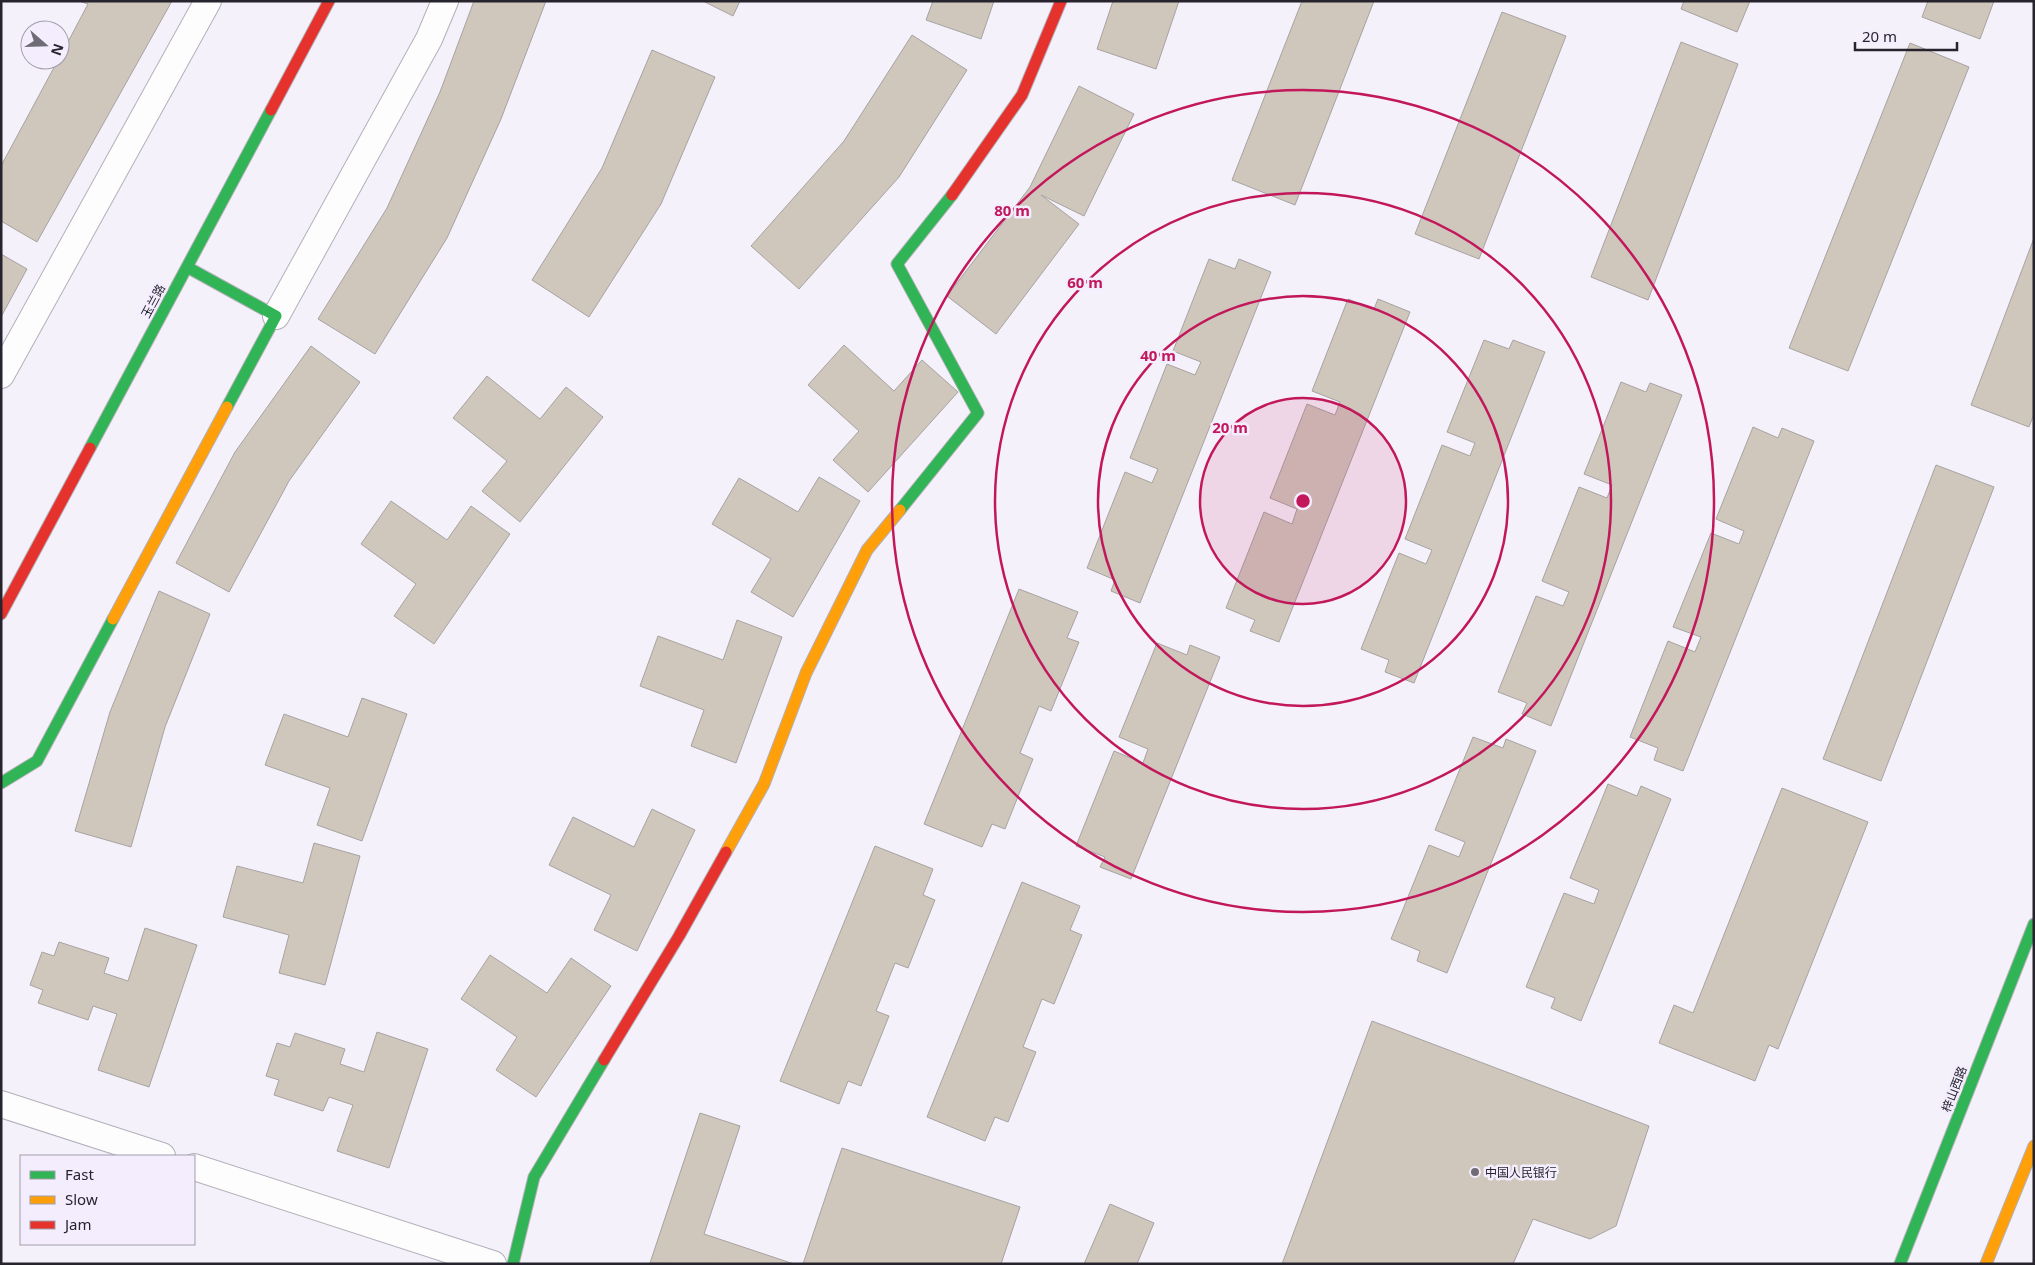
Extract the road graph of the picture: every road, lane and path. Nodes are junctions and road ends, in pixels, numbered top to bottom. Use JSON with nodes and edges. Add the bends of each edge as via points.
{"nodes":[{"id":1,"x":208,"y":1,"type":"edge"},
{"id":2,"x":329,"y":1,"type":"edge"},
{"id":3,"x":445,"y":1,"type":"edge"},
{"id":4,"x":1061,"y":1,"type":"edge"},
{"id":5,"x":187,"y":267,"type":"junction"},
{"id":6,"x":276,"y":316,"type":"junction"},
{"id":7,"x":1,"y":375,"type":"edge"},
{"id":8,"x":2,"y":610,"type":"edge"},
{"id":9,"x":1,"y":782,"type":"edge"},
{"id":10,"x":2034,"y":924,"type":"edge"},
{"id":11,"x":1,"y":1104,"type":"edge"},
{"id":12,"x":2034,"y":1146,"type":"edge"},
{"id":13,"x":159,"y":1155,"type":"edge"},
{"id":14,"x":195,"y":1167,"type":"edge"},
{"id":15,"x":493,"y":1264,"type":"edge"},
{"id":16,"x":513,"y":1264,"type":"edge"},
{"id":17,"x":1900,"y":1264,"type":"edge"},
{"id":18,"x":1986,"y":1264,"type":"edge"}],
"edges":[{"from":1,"to":7,"type":"street"},
{"from":2,"to":5,"type":"street","name":"玉兰路"},
{"from":3,"to":6,"type":"street","via":[[429,39]]},
{"from":4,"to":16,"type":"street","via":[[1022,95],[957,188],[897,264],[978,413],[866,550],[806,673],[764,784],[679,936],[534,1177]]},
{"from":5,"to":6,"type":"street"},
{"from":5,"to":8,"type":"street","name":"玉兰路"},
{"from":6,"to":9,"type":"street","via":[[37,761]]},
{"from":10,"to":17,"type":"street","name":"梓山西路"},
{"from":11,"to":13,"type":"street"},
{"from":12,"to":18,"type":"street"},
{"from":14,"to":15,"type":"street"}]}
